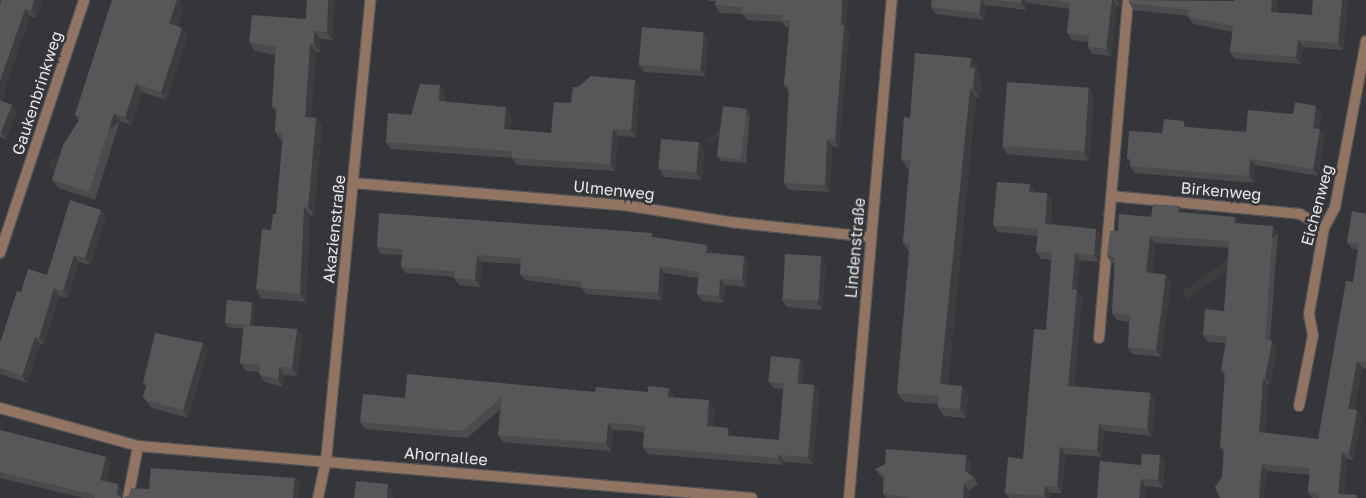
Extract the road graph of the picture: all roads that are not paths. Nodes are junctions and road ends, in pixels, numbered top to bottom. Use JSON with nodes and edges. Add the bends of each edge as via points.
{"nodes":[{"id":1,"x":84,"y":0,"type":"edge"},
{"id":2,"x":370,"y":0,"type":"edge"},
{"id":3,"x":892,"y":0,"type":"edge"},
{"id":4,"x":1128,"y":0,"type":"edge"},
{"id":5,"x":1366,"y":41,"type":"edge"},
{"id":6,"x":353,"y":183,"type":"junction"},
{"id":7,"x":1111,"y":196,"type":"junction"},
{"id":8,"x":1324,"y":228,"type":"junction"},
{"id":9,"x":871,"y":237,"type":"junction"},
{"id":10,"x":0,"y":253,"type":"edge"},
{"id":11,"x":1099,"y":338,"type":"dead end"},
{"id":12,"x":1299,"y":406,"type":"dead end"},
{"id":13,"x":0,"y":408,"type":"edge"},
{"id":14,"x":138,"y":446,"type":"junction"},
{"id":15,"x":326,"y":461,"type":"junction"},
{"id":16,"x":128,"y":498,"type":"edge"},
{"id":17,"x":318,"y":498,"type":"edge"},
{"id":18,"x":752,"y":498,"type":"edge"},
{"id":19,"x":849,"y":498,"type":"edge"}],
"edges":[{"from":1,"to":10,"type":"street","name":"Gaukenbrinkweg"},
{"from":2,"to":6,"type":"street","name":"Akazienstraße"},
{"from":3,"to":9,"type":"street","name":"Lindenstraße"},
{"from":4,"to":7,"type":"street"},
{"from":5,"to":8,"type":"street","name":"Eichenweg","via":[[1335,207]]},
{"from":6,"to":9,"type":"street","name":"Ulmenweg","via":[[623,205],[730,222]]},
{"from":6,"to":15,"type":"street","name":"Akazienstraße"},
{"from":7,"to":8,"type":"street","name":"Birkenweg","via":[[1300,214]]},
{"from":7,"to":11,"type":"street"},
{"from":8,"to":12,"type":"street","name":"Eichenweg","via":[[1308,314],[1313,335]]},
{"from":9,"to":19,"type":"street","name":"Lindenstraße"},
{"from":13,"to":14,"type":"street","name":"Ahornallee"},
{"from":14,"to":15,"type":"street","name":"Ahornallee"},
{"from":14,"to":16,"type":"street"},
{"from":15,"to":17,"type":"street","name":"Akazienstraße"},
{"from":15,"to":18,"type":"street","name":"Ahornallee"}]}
